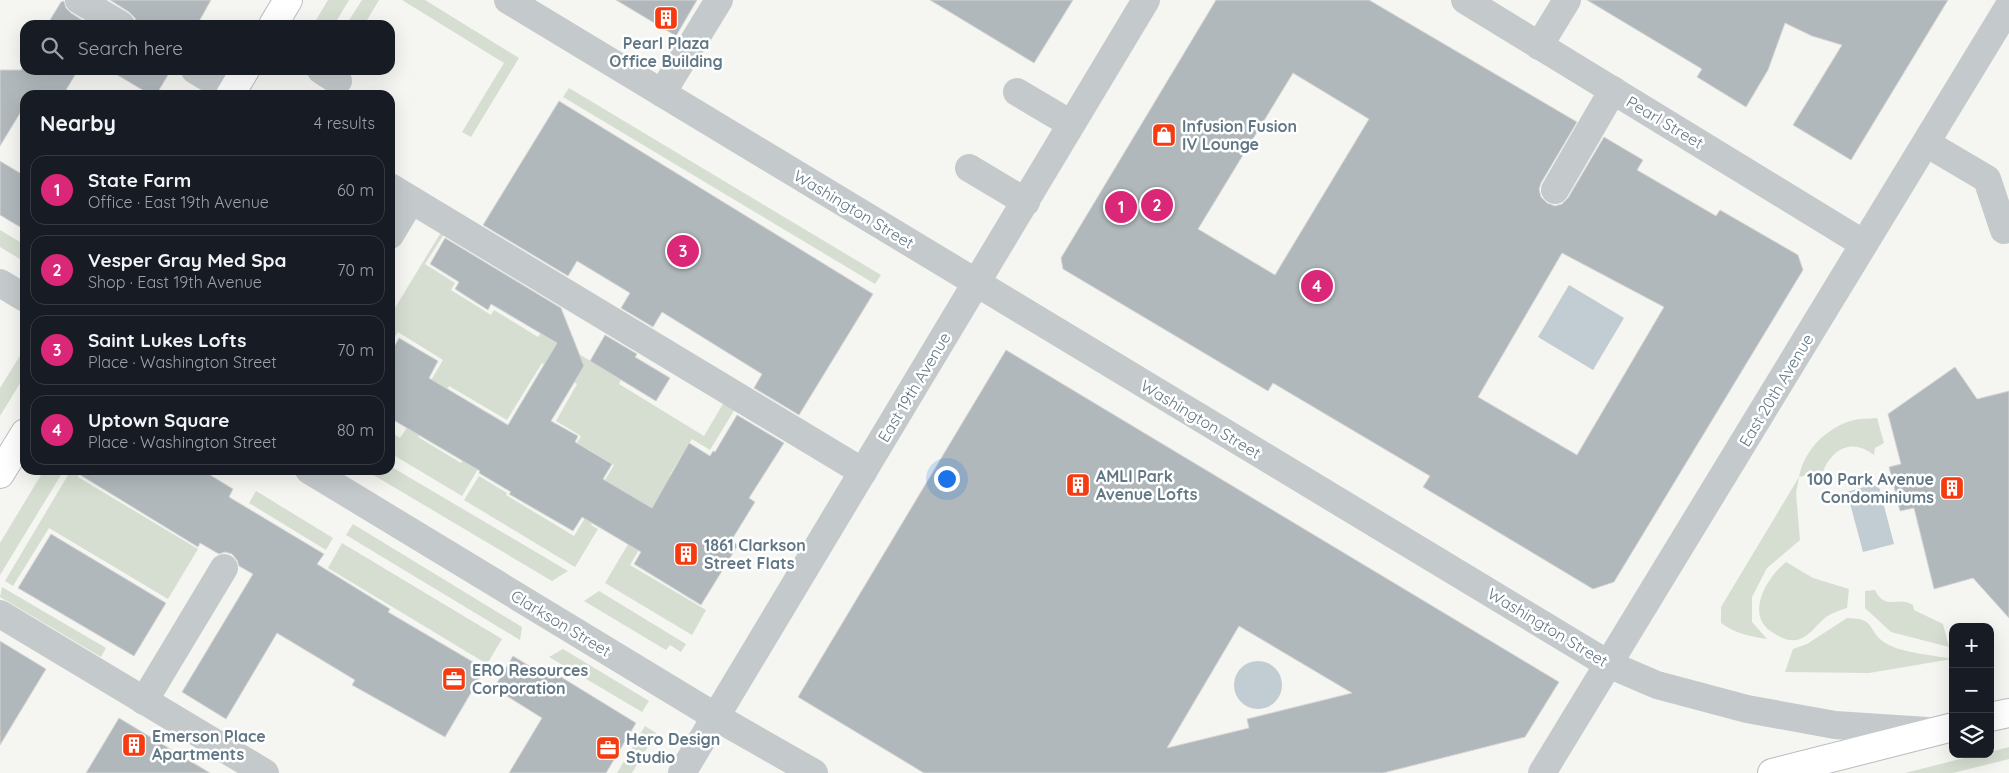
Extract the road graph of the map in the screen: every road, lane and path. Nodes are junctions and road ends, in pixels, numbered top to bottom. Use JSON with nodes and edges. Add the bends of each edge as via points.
{"nodes":[{"id":1,"x":79,"y":0,"type":"edge"},
{"id":2,"x":288,"y":0,"type":"edge"},
{"id":3,"x":508,"y":0,"type":"edge"},
{"id":4,"x":719,"y":0,"type":"edge"},
{"id":5,"x":1146,"y":0,"type":"edge"},
{"id":6,"x":1464,"y":0,"type":"edge"},
{"id":7,"x":1568,"y":0,"type":"edge"},
{"id":8,"x":2006,"y":16,"type":"edge"},
{"id":9,"x":112,"y":20,"type":"edge"},
{"id":10,"x":276,"y":20,"type":"edge"},
{"id":11,"x":1540,"y":46,"type":"junction"},
{"id":12,"x":206,"y":75,"type":"edge"},
{"id":13,"x":236,"y":88,"type":"edge"},
{"id":14,"x":1613,"y":90,"type":"junction"},
{"id":15,"x":1017,"y":92,"type":"dead end"},
{"id":16,"x":662,"y":93,"type":"junction"},
{"id":17,"x":1071,"y":124,"type":"junction"},
{"id":18,"x":1926,"y":143,"type":"junction"},
{"id":19,"x":969,"y":168,"type":"dead end"},
{"id":20,"x":1555,"y":190,"type":"dead end"},
{"id":21,"x":401,"y":193,"type":"edge"},
{"id":22,"x":1026,"y":202,"type":"junction"},
{"id":23,"x":395,"y":216,"type":"edge"},
{"id":24,"x":2004,"y":230,"type":"dead end"},
{"id":25,"x":1864,"y":244,"type":"junction"},
{"id":26,"x":0,"y":283,"type":"edge"},
{"id":27,"x":976,"y":284,"type":"junction"},
{"id":28,"x":20,"y":295,"type":"edge"},
{"id":29,"x":20,"y":441,"type":"edge"},
{"id":30,"x":863,"y":472,"type":"junction"},
{"id":31,"x":0,"y":474,"type":"edge"},
{"id":32,"x":317,"y":475,"type":"edge"},
{"id":33,"x":224,"y":568,"type":"dead end"},
{"id":34,"x":0,"y":614,"type":"edge"},
{"id":35,"x":1608,"y":664,"type":"junction"},
{"id":36,"x":144,"y":701,"type":"junction"},
{"id":37,"x":2009,"y":712,"type":"edge"},
{"id":38,"x":1994,"y":716,"type":"edge"},
{"id":39,"x":716,"y":717,"type":"junction"},
{"id":40,"x":1943,"y":729,"type":"edge"},
{"id":41,"x":264,"y":773,"type":"edge"},
{"id":42,"x":682,"y":773,"type":"edge"},
{"id":43,"x":814,"y":773,"type":"edge"},
{"id":44,"x":1542,"y":773,"type":"edge"},
{"id":45,"x":1772,"y":773,"type":"edge"}],
"edges":[{"from":1,"to":9,"type":"street"},
{"from":2,"to":10,"type":"main road"},
{"from":3,"to":16,"type":"street","name":"Washington Street"},
{"from":4,"to":16,"type":"street"},
{"from":5,"to":17,"type":"street","name":"East 19th Avenue"},
{"from":6,"to":11,"type":"street","name":"Pearl Street"},
{"from":7,"to":11,"type":"street"},
{"from":8,"to":18,"type":"street","name":"East 20th Avenue"},
{"from":11,"to":14,"type":"street","name":"Pearl Street"},
{"from":12,"to":13,"type":"street"},
{"from":14,"to":20,"type":"street"},
{"from":14,"to":25,"type":"street","name":"Pearl Street"},
{"from":15,"to":17,"type":"street"},
{"from":16,"to":27,"type":"street","name":"Washington Street"},
{"from":17,"to":22,"type":"street","name":"East 19th Avenue"},
{"from":18,"to":24,"type":"street","via":[[1987,179]]},
{"from":18,"to":25,"type":"street","name":"East 20th Avenue"},
{"from":19,"to":22,"type":"street"},
{"from":21,"to":23,"type":"street"},
{"from":21,"to":30,"type":"street"},
{"from":22,"to":27,"type":"street","name":"East 19th Avenue"},
{"from":25,"to":35,"type":"street","name":"East 20th Avenue"},
{"from":26,"to":28,"type":"street"},
{"from":27,"to":30,"type":"street","name":"East 19th Avenue"},
{"from":27,"to":35,"type":"street","name":"Washington Street"},
{"from":29,"to":31,"type":"main road"},
{"from":30,"to":39,"type":"street","name":"East 19th Avenue"},
{"from":32,"to":39,"type":"street","name":"Clarkson Street"},
{"from":33,"to":36,"type":"street"},
{"from":34,"to":36,"type":"street"},
{"from":35,"to":40,"type":"street","name":"Washington Street","via":[[1657,685],[1747,709],[1835,724]]},
{"from":35,"to":44,"type":"street","name":"East 20th Avenue"},
{"from":36,"to":41,"type":"street"},
{"from":37,"to":38,"type":"main road"},
{"from":39,"to":42,"type":"street","name":"East 19th Avenue"},
{"from":39,"to":43,"type":"street","name":"Clarkson Street"},
{"from":40,"to":45,"type":"main road"}]}
